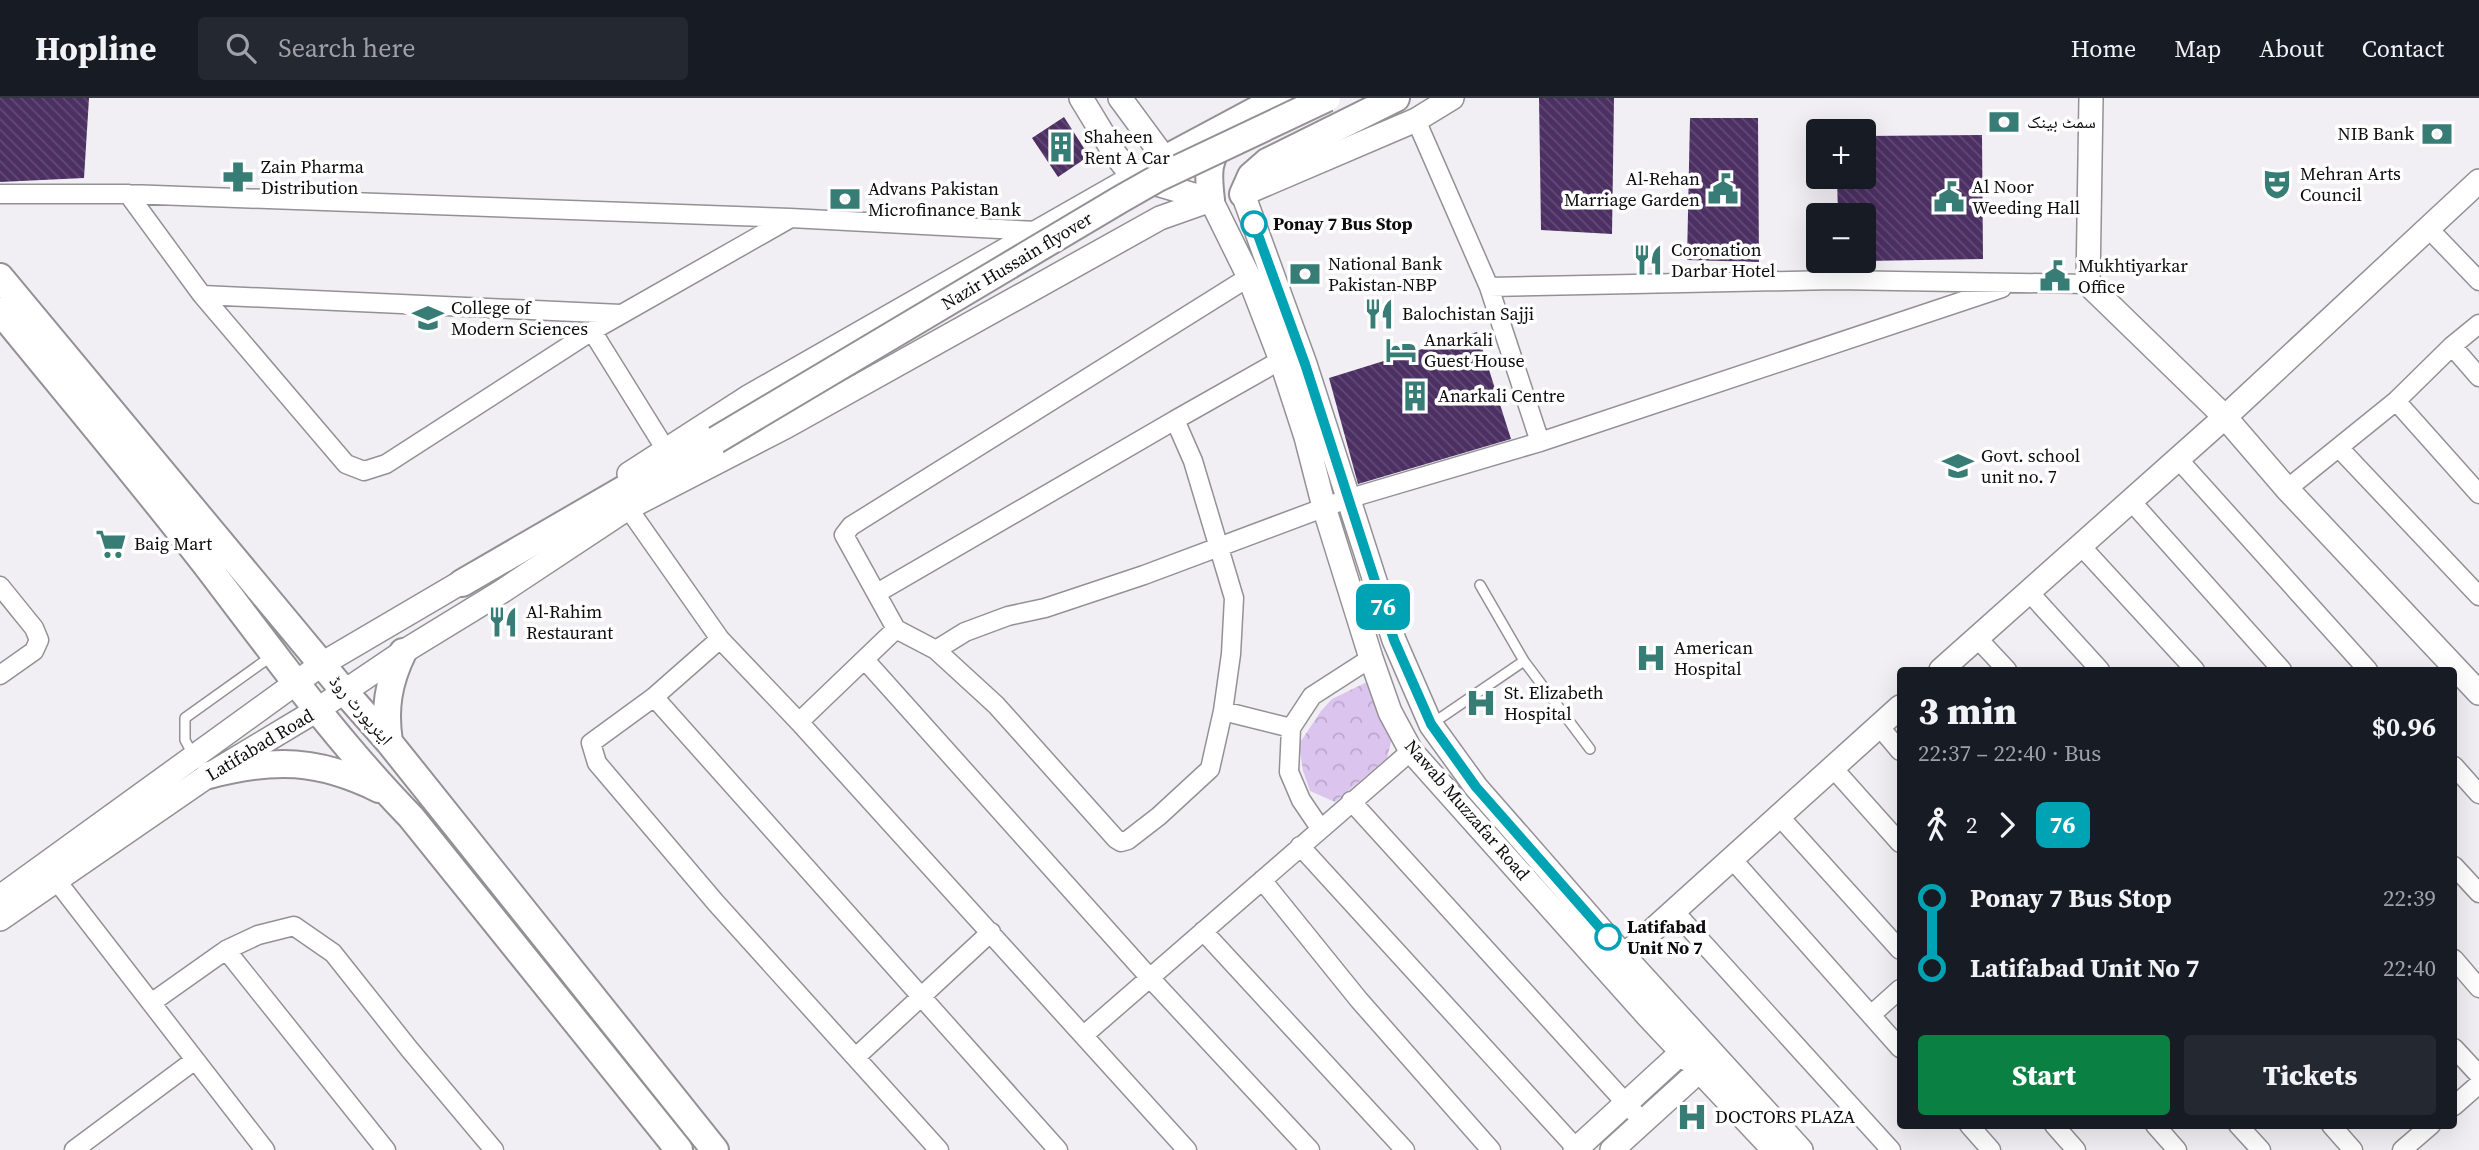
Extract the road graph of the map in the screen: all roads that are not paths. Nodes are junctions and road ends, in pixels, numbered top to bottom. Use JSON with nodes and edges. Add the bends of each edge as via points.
{"nodes":[{"id":1,"x":1081,"y":98,"type":"edge"},
{"id":2,"x":1120,"y":98,"type":"edge"},
{"id":3,"x":1279,"y":98,"type":"edge"},
{"id":4,"x":1327,"y":98,"type":"edge"},
{"id":5,"x":1396,"y":98,"type":"edge"},
{"id":6,"x":1452,"y":98,"type":"edge"},
{"id":7,"x":2091,"y":98,"type":"edge"},
{"id":8,"x":1255,"y":110,"type":"junction"},
{"id":9,"x":1416,"y":120,"type":"junction"},
{"id":10,"x":1165,"y":159,"type":"junction"},
{"id":11,"x":1208,"y":168,"type":"junction"},
{"id":12,"x":1133,"y":177,"type":"junction"},
{"id":13,"x":2479,"y":181,"type":"edge"},
{"id":14,"x":0,"y":194,"type":"edge"},
{"id":15,"x":128,"y":194,"type":"junction"},
{"id":16,"x":1243,"y":194,"type":"junction"},
{"id":17,"x":1212,"y":200,"type":"junction"},
{"id":18,"x":790,"y":218,"type":"junction"},
{"id":19,"x":2429,"y":229,"type":"junction"},
{"id":20,"x":1037,"y":231,"type":"junction"},
{"id":21,"x":0,"y":276,"type":"edge"},
{"id":22,"x":1249,"y":277,"type":"junction"},
{"id":23,"x":2479,"y":281,"type":"edge"},
{"id":24,"x":2014,"y":284,"type":"junction"},
{"id":25,"x":2088,"y":284,"type":"junction"},
{"id":26,"x":1489,"y":287,"type":"junction"},
{"id":27,"x":202,"y":295,"type":"junction"},
{"id":28,"x":0,"y":311,"type":"edge"},
{"id":29,"x":621,"y":314,"type":"junction"},
{"id":30,"x":2479,"y":324,"type":"edge"},
{"id":31,"x":592,"y":331,"type":"junction"},
{"id":32,"x":2452,"y":346,"type":"junction"},
{"id":33,"x":1281,"y":360,"type":"junction"},
{"id":34,"x":2479,"y":377,"type":"edge"},
{"id":35,"x":2396,"y":401,"type":"junction"},
{"id":36,"x":2225,"y":417,"type":"junction"},
{"id":37,"x":1175,"y":420,"type":"junction"},
{"id":38,"x":716,"y":440,"type":"junction"},
{"id":39,"x":1540,"y":442,"type":"junction"},
{"id":40,"x":2340,"y":449,"type":"junction"},
{"id":41,"x":666,"y":450,"type":"junction"},
{"id":42,"x":2178,"y":459,"type":"junction"},
{"id":43,"x":2287,"y":489,"type":"junction"},
{"id":44,"x":2479,"y":495,"type":"edge"},
{"id":45,"x":1347,"y":499,"type":"junction"},
{"id":46,"x":2131,"y":501,"type":"junction"},
{"id":47,"x":1324,"y":507,"type":"junction"},
{"id":48,"x":628,"y":508,"type":"junction"},
{"id":49,"x":2081,"y":546,"type":"junction"},
{"id":50,"x":1218,"y":548,"type":"junction"},
{"id":51,"x":462,"y":583,"type":"junction"},
{"id":52,"x":1480,"y":585,"type":"dead end"},
{"id":53,"x":0,"y":586,"type":"edge"},
{"id":54,"x":2029,"y":592,"type":"junction"},
{"id":55,"x":877,"y":593,"type":"junction"},
{"id":56,"x":2479,"y":596,"type":"edge"},
{"id":57,"x":896,"y":629,"type":"junction"},
{"id":58,"x":1977,"y":638,"type":"junction"},
{"id":59,"x":720,"y":639,"type":"junction"},
{"id":60,"x":936,"y":650,"type":"junction"},
{"id":61,"x":402,"y":652,"type":"junction"},
{"id":62,"x":275,"y":653,"type":"junction"},
{"id":63,"x":1371,"y":658,"type":"junction"},
{"id":64,"x":865,"y":660,"type":"junction"},
{"id":65,"x":1524,"y":661,"type":"junction"},
{"id":66,"x":322,"y":664,"type":"junction"},
{"id":67,"x":1944,"y":667,"type":"edge"},
{"id":68,"x":2004,"y":667,"type":"edge"},
{"id":69,"x":2097,"y":667,"type":"edge"},
{"id":70,"x":2192,"y":667,"type":"edge"},
{"id":71,"x":2279,"y":667,"type":"edge"},
{"id":72,"x":2365,"y":667,"type":"edge"},
{"id":73,"x":2455,"y":667,"type":"edge"},
{"id":74,"x":2457,"y":670,"type":"edge"},
{"id":75,"x":0,"y":675,"type":"edge"},
{"id":76,"x":298,"y":683,"type":"junction"},
{"id":77,"x":344,"y":691,"type":"junction"},
{"id":78,"x":2479,"y":693,"type":"edge"},
{"id":79,"x":654,"y":697,"type":"junction"},
{"id":80,"x":317,"y":710,"type":"junction"},
{"id":81,"x":1897,"y":710,"type":"edge"},
{"id":82,"x":1223,"y":711,"type":"junction"},
{"id":83,"x":799,"y":722,"type":"junction"},
{"id":84,"x":1431,"y":724,"type":"junction"},
{"id":85,"x":1879,"y":726,"type":"junction"},
{"id":86,"x":1291,"y":728,"type":"junction"},
{"id":87,"x":389,"y":742,"type":"junction"},
{"id":88,"x":1897,"y":747,"type":"edge"},
{"id":89,"x":1590,"y":749,"type":"dead end"},
{"id":90,"x":1411,"y":751,"type":"junction"},
{"id":91,"x":202,"y":765,"type":"junction"},
{"id":92,"x":1833,"y":768,"type":"junction"},
{"id":93,"x":2457,"y":769,"type":"edge"},
{"id":94,"x":387,"y":793,"type":"junction"},
{"id":95,"x":2479,"y":794,"type":"edge"},
{"id":96,"x":1351,"y":801,"type":"junction"},
{"id":97,"x":1779,"y":816,"type":"junction"},
{"id":98,"x":1320,"y":828,"type":"junction"},
{"id":99,"x":1897,"y":840,"type":"edge"},
{"id":100,"x":1300,"y":846,"type":"junction"},
{"id":101,"x":1732,"y":859,"type":"junction"},
{"id":102,"x":2457,"y":869,"type":"edge"},
{"id":103,"x":45,"y":880,"type":"junction"},
{"id":104,"x":1262,"y":880,"type":"junction"},
{"id":105,"x":2479,"y":893,"type":"edge"},
{"id":106,"x":0,"y":897,"type":"edge"},
{"id":107,"x":1674,"y":911,"type":"junction"},
{"id":108,"x":0,"y":919,"type":"edge"},
{"id":109,"x":1203,"y":931,"type":"junction"},
{"id":110,"x":991,"y":932,"type":"junction"},
{"id":111,"x":1897,"y":947,"type":"edge"},
{"id":112,"x":226,"y":950,"type":"junction"},
{"id":113,"x":1624,"y":956,"type":"junction"},
{"id":114,"x":2457,"y":962,"type":"edge"},
{"id":115,"x":1150,"y":978,"type":"junction"},
{"id":116,"x":2479,"y":988,"type":"edge"},
{"id":117,"x":1897,"y":992,"type":"edge"},
{"id":118,"x":920,"y":997,"type":"junction"},
{"id":119,"x":151,"y":1003,"type":"junction"},
{"id":120,"x":1871,"y":1015,"type":"junction"},
{"id":121,"x":1084,"y":1035,"type":"junction"},
{"id":122,"x":1690,"y":1045,"type":"junction"},
{"id":123,"x":1897,"y":1045,"type":"edge"},
{"id":124,"x":2457,"y":1051,"type":"edge"},
{"id":125,"x":856,"y":1057,"type":"junction"},
{"id":126,"x":195,"y":1060,"type":"junction"},
{"id":127,"x":1708,"y":1063,"type":"junction"},
{"id":128,"x":2479,"y":1075,"type":"edge"},
{"id":129,"x":2479,"y":1084,"type":"edge"},
{"id":130,"x":1626,"y":1103,"type":"junction"},
{"id":131,"x":2457,"y":1103,"type":"edge"},
{"id":132,"x":1643,"y":1122,"type":"junction"},
{"id":133,"x":1973,"y":1129,"type":"edge"},
{"id":134,"x":2058,"y":1129,"type":"edge"},
{"id":135,"x":2159,"y":1129,"type":"edge"},
{"id":136,"x":2242,"y":1129,"type":"edge"},
{"id":137,"x":2335,"y":1129,"type":"edge"},
{"id":138,"x":2425,"y":1129,"type":"edge"},
{"id":139,"x":1576,"y":1149,"type":"edge"},
{"id":140,"x":74,"y":1150,"type":"edge"},
{"id":141,"x":265,"y":1150,"type":"edge"},
{"id":142,"x":386,"y":1150,"type":"edge"},
{"id":143,"x":494,"y":1150,"type":"edge"},
{"id":144,"x":679,"y":1150,"type":"edge"},
{"id":145,"x":715,"y":1150,"type":"edge"},
{"id":146,"x":939,"y":1150,"type":"edge"},
{"id":147,"x":1058,"y":1150,"type":"edge"},
{"id":148,"x":1187,"y":1150,"type":"edge"},
{"id":149,"x":1310,"y":1150,"type":"edge"},
{"id":150,"x":1405,"y":1150,"type":"edge"},
{"id":151,"x":1491,"y":1150,"type":"edge"},
{"id":152,"x":1612,"y":1150,"type":"edge"},
{"id":153,"x":1774,"y":1150,"type":"edge"},
{"id":154,"x":1801,"y":1150,"type":"edge"},
{"id":155,"x":1891,"y":1150,"type":"edge"},
{"id":156,"x":1991,"y":1150,"type":"edge"},
{"id":157,"x":2076,"y":1150,"type":"edge"},
{"id":158,"x":2177,"y":1150,"type":"edge"},
{"id":159,"x":2261,"y":1150,"type":"edge"},
{"id":160,"x":2353,"y":1150,"type":"edge"},
{"id":161,"x":2402,"y":1150,"type":"edge"}],
"edges":[{"from":1,"to":12,"type":"street"},
{"from":2,"to":10,"type":"street"},
{"from":3,"to":8,"type":"main road"},
{"from":4,"to":38,"type":"main road","name":"Nazir Hussain flyover","bridge":true,"via":[[1130,194]]},
{"from":5,"to":16,"type":"main road","via":[[1267,162],[1251,176]]},
{"from":6,"to":9,"type":"street"},
{"from":7,"to":25,"type":"street"},
{"from":8,"to":10,"type":"main road"},
{"from":8,"to":11,"type":"main road","via":[[1223,140]]},
{"from":9,"to":16,"type":"street"},
{"from":9,"to":26,"type":"street"},
{"from":10,"to":11,"type":"street"},
{"from":10,"to":12,"type":"street","name":"Latifabad Road"},
{"from":11,"to":17,"type":"main road"},
{"from":12,"to":17,"type":"street"},
{"from":12,"to":20,"type":"street","name":"Latifabad Road"},
{"from":13,"to":19,"type":"street"},
{"from":14,"to":15,"type":"street"},
{"from":15,"to":18,"type":"street"},
{"from":15,"to":27,"type":"street"},
{"from":16,"to":45,"type":"street","name":"Nawab Muzzafar Road","via":[[1305,364]]},
{"from":17,"to":22,"type":"street","name":"Nawab Muzzafar Road"},
{"from":17,"to":48,"type":"street","name":"Latifabad Road","via":[[1160,218],[787,426]]},
{"from":18,"to":20,"type":"street"},
{"from":18,"to":29,"type":"street"},
{"from":19,"to":23,"type":"street"},
{"from":19,"to":36,"type":"street"},
{"from":20,"to":41,"type":"street","name":"Latifabad Road","via":[[750,396]]},
{"from":21,"to":66,"type":"main road","name":"ایئرپورٹ روڈ"},
{"from":22,"to":33,"type":"street","name":"Nawab Muzzafar Road"},
{"from":22,"to":55,"type":"street","via":[[846,530],[848,545]]},
{"from":24,"to":25,"type":"street"},
{"from":24,"to":26,"type":"street","via":[[1835,280]]},
{"from":24,"to":39,"type":"street"},
{"from":25,"to":36,"type":"street"},
{"from":26,"to":39,"type":"street"},
{"from":27,"to":29,"type":"street"},
{"from":27,"to":31,"type":"street","via":[[346,464],[364,471],[386,464]]},
{"from":28,"to":62,"type":"main road","name":"ایئرپورٹ روڈ"},
{"from":29,"to":31,"type":"street"},
{"from":30,"to":32,"type":"street"},
{"from":31,"to":41,"type":"street"},
{"from":32,"to":34,"type":"street"},
{"from":32,"to":35,"type":"street"},
{"from":33,"to":37,"type":"street"},
{"from":33,"to":47,"type":"street","name":"Nawab Muzzafar Road"},
{"from":35,"to":40,"type":"street"},
{"from":35,"to":44,"type":"street"},
{"from":36,"to":42,"type":"street"},
{"from":36,"to":43,"type":"street"},
{"from":37,"to":50,"type":"street","via":[[1193,461]]},
{"from":37,"to":55,"type":"street"},
{"from":38,"to":48,"type":"main road"},
{"from":38,"to":51,"type":"main road"},
{"from":39,"to":45,"type":"street"},
{"from":40,"to":43,"type":"street"},
{"from":40,"to":56,"type":"street"},
{"from":41,"to":51,"type":"street","name":"Latifabad Road"},
{"from":42,"to":46,"type":"street"},
{"from":42,"to":72,"type":"street"},
{"from":43,"to":73,"type":"street"},
{"from":45,"to":47,"type":"street"},
{"from":45,"to":84,"type":"street","name":"Nawab Muzzafar Road","via":[[1394,640]]},
{"from":46,"to":49,"type":"street"},
{"from":46,"to":71,"type":"street"},
{"from":47,"to":50,"type":"street"},
{"from":47,"to":63,"type":"street","name":"Nawab Muzzafar Road"},
{"from":48,"to":59,"type":"street"},
{"from":48,"to":61,"type":"street","name":"Latifabad Road"},
{"from":49,"to":54,"type":"street"},
{"from":49,"to":70,"type":"street"},
{"from":50,"to":60,"type":"street","via":[[1045,608],[1008,616],[965,632]]},
{"from":50,"to":82,"type":"street","via":[[1234,598]]},
{"from":51,"to":66,"type":"street","name":"Latifabad Road"},
{"from":52,"to":65,"type":"lane"},
{"from":53,"to":75,"type":"street","via":[[39,640],[34,651]]},
{"from":54,"to":58,"type":"street"},
{"from":54,"to":69,"type":"street"},
{"from":55,"to":57,"type":"street"},
{"from":57,"to":60,"type":"street"},
{"from":57,"to":64,"type":"street"},
{"from":58,"to":67,"type":"street"},
{"from":58,"to":68,"type":"street"},
{"from":59,"to":79,"type":"street"},
{"from":59,"to":83,"type":"street"},
{"from":60,"to":82,"type":"street","via":[[996,705],[1121,842],[1210,769]]},
{"from":61,"to":77,"type":"street","name":"Latifabad Road"},
{"from":61,"to":87,"type":"main road","via":[[387,696]]},
{"from":62,"to":76,"type":"main road","name":"ایئرپورٹ روڈ"},
{"from":62,"to":91,"type":"lane","via":[[185,718],[184,740]]},
{"from":63,"to":86,"type":"street","via":[[1312,696]]},
{"from":63,"to":90,"type":"street","name":"Nawab Muzzafar Road","via":[[1390,712]]},
{"from":64,"to":83,"type":"street"},
{"from":64,"to":115,"type":"street"},
{"from":65,"to":84,"type":"lane"},
{"from":65,"to":89,"type":"lane"},
{"from":66,"to":76,"type":"street","name":"Latifabad Road"},
{"from":66,"to":77,"type":"main road","name":"ایئرپورٹ روڈ"},
{"from":74,"to":78,"type":"street"},
{"from":76,"to":80,"type":"main road","name":"ایئرپورٹ روڈ"},
{"from":76,"to":91,"type":"street","name":"Latifabad Road"},
{"from":77,"to":80,"type":"street","name":"Latifabad Road"},
{"from":77,"to":87,"type":"main road","name":"ایئرپورٹ روڈ"},
{"from":79,"to":118,"type":"street"},
{"from":79,"to":125,"type":"street","via":[[591,743],[597,763]]},
{"from":80,"to":91,"type":"street","name":"Latifabad Road"},
{"from":80,"to":94,"type":"main road","name":"ایئرپورٹ روڈ"},
{"from":81,"to":85,"type":"street"},
{"from":82,"to":86,"type":"street"},
{"from":83,"to":110,"type":"street"},
{"from":84,"to":113,"type":"street","name":"Nawab Muzzafar Road","via":[[1476,787]]},
{"from":85,"to":88,"type":"street"},
{"from":85,"to":92,"type":"street"},
{"from":86,"to":98,"type":"street","via":[[1289,772]]},
{"from":87,"to":145,"type":"main road","name":"ایئرپورٹ روڈ"},
{"from":90,"to":96,"type":"street"},
{"from":90,"to":122,"type":"street","name":"Nawab Muzzafar Road"},
{"from":91,"to":94,"type":"main road","via":[[318,767]]},
{"from":91,"to":103,"type":"street","name":"Latifabad Road"},
{"from":92,"to":97,"type":"street"},
{"from":92,"to":99,"type":"street"},
{"from":93,"to":95,"type":"street"},
{"from":94,"to":144,"type":"main road","name":"ایئرپورٹ روڈ"},
{"from":96,"to":98,"type":"street"},
{"from":96,"to":130,"type":"street"},
{"from":97,"to":101,"type":"street"},
{"from":97,"to":111,"type":"street"},
{"from":98,"to":100,"type":"street"},
{"from":100,"to":104,"type":"street"},
{"from":100,"to":139,"type":"street"},
{"from":101,"to":107,"type":"street"},
{"from":101,"to":120,"type":"street"},
{"from":102,"to":105,"type":"street"},
{"from":103,"to":106,"type":"street","name":"Latifabad Road"},
{"from":103,"to":108,"type":"street","name":"Latifabad Road"},
{"from":103,"to":119,"type":"street"},
{"from":104,"to":109,"type":"street"},
{"from":104,"to":151,"type":"street","via":[[1359,1000]]},
{"from":107,"to":113,"type":"street"},
{"from":107,"to":155,"type":"street"},
{"from":109,"to":115,"type":"street"},
{"from":109,"to":150,"type":"street"},
{"from":110,"to":118,"type":"street"},
{"from":110,"to":121,"type":"street"},
{"from":112,"to":119,"type":"street"},
{"from":112,"to":142,"type":"street"},
{"from":112,"to":143,"type":"street","via":[[294,926],[333,953]]},
{"from":113,"to":122,"type":"street","name":"Nawab Muzzafar Road"},
{"from":114,"to":116,"type":"street"},
{"from":115,"to":121,"type":"street"},
{"from":115,"to":149,"type":"street"},
{"from":117,"to":120,"type":"street"},
{"from":118,"to":125,"type":"street"},
{"from":118,"to":147,"type":"street"},
{"from":119,"to":126,"type":"street"},
{"from":120,"to":123,"type":"street"},
{"from":121,"to":148,"type":"street"},
{"from":122,"to":127,"type":"street","name":"Nawab Muzzafar Road"},
{"from":122,"to":130,"type":"street"},
{"from":124,"to":128,"type":"street"},
{"from":125,"to":146,"type":"street"},
{"from":126,"to":140,"type":"street"},
{"from":126,"to":141,"type":"street"},
{"from":127,"to":132,"type":"street"},
{"from":127,"to":153,"type":"street","name":"Nawab Muzzafar Road"},
{"from":127,"to":154,"type":"street","name":"Nawab Muzzafar Road"},
{"from":129,"to":131,"type":"street"},
{"from":130,"to":132,"type":"street"},
{"from":130,"to":139,"type":"street"},
{"from":132,"to":152,"type":"street"},
{"from":133,"to":156,"type":"street"},
{"from":134,"to":157,"type":"street"},
{"from":135,"to":158,"type":"street"},
{"from":136,"to":159,"type":"street"},
{"from":137,"to":160,"type":"street"},
{"from":138,"to":161,"type":"street"}]}
